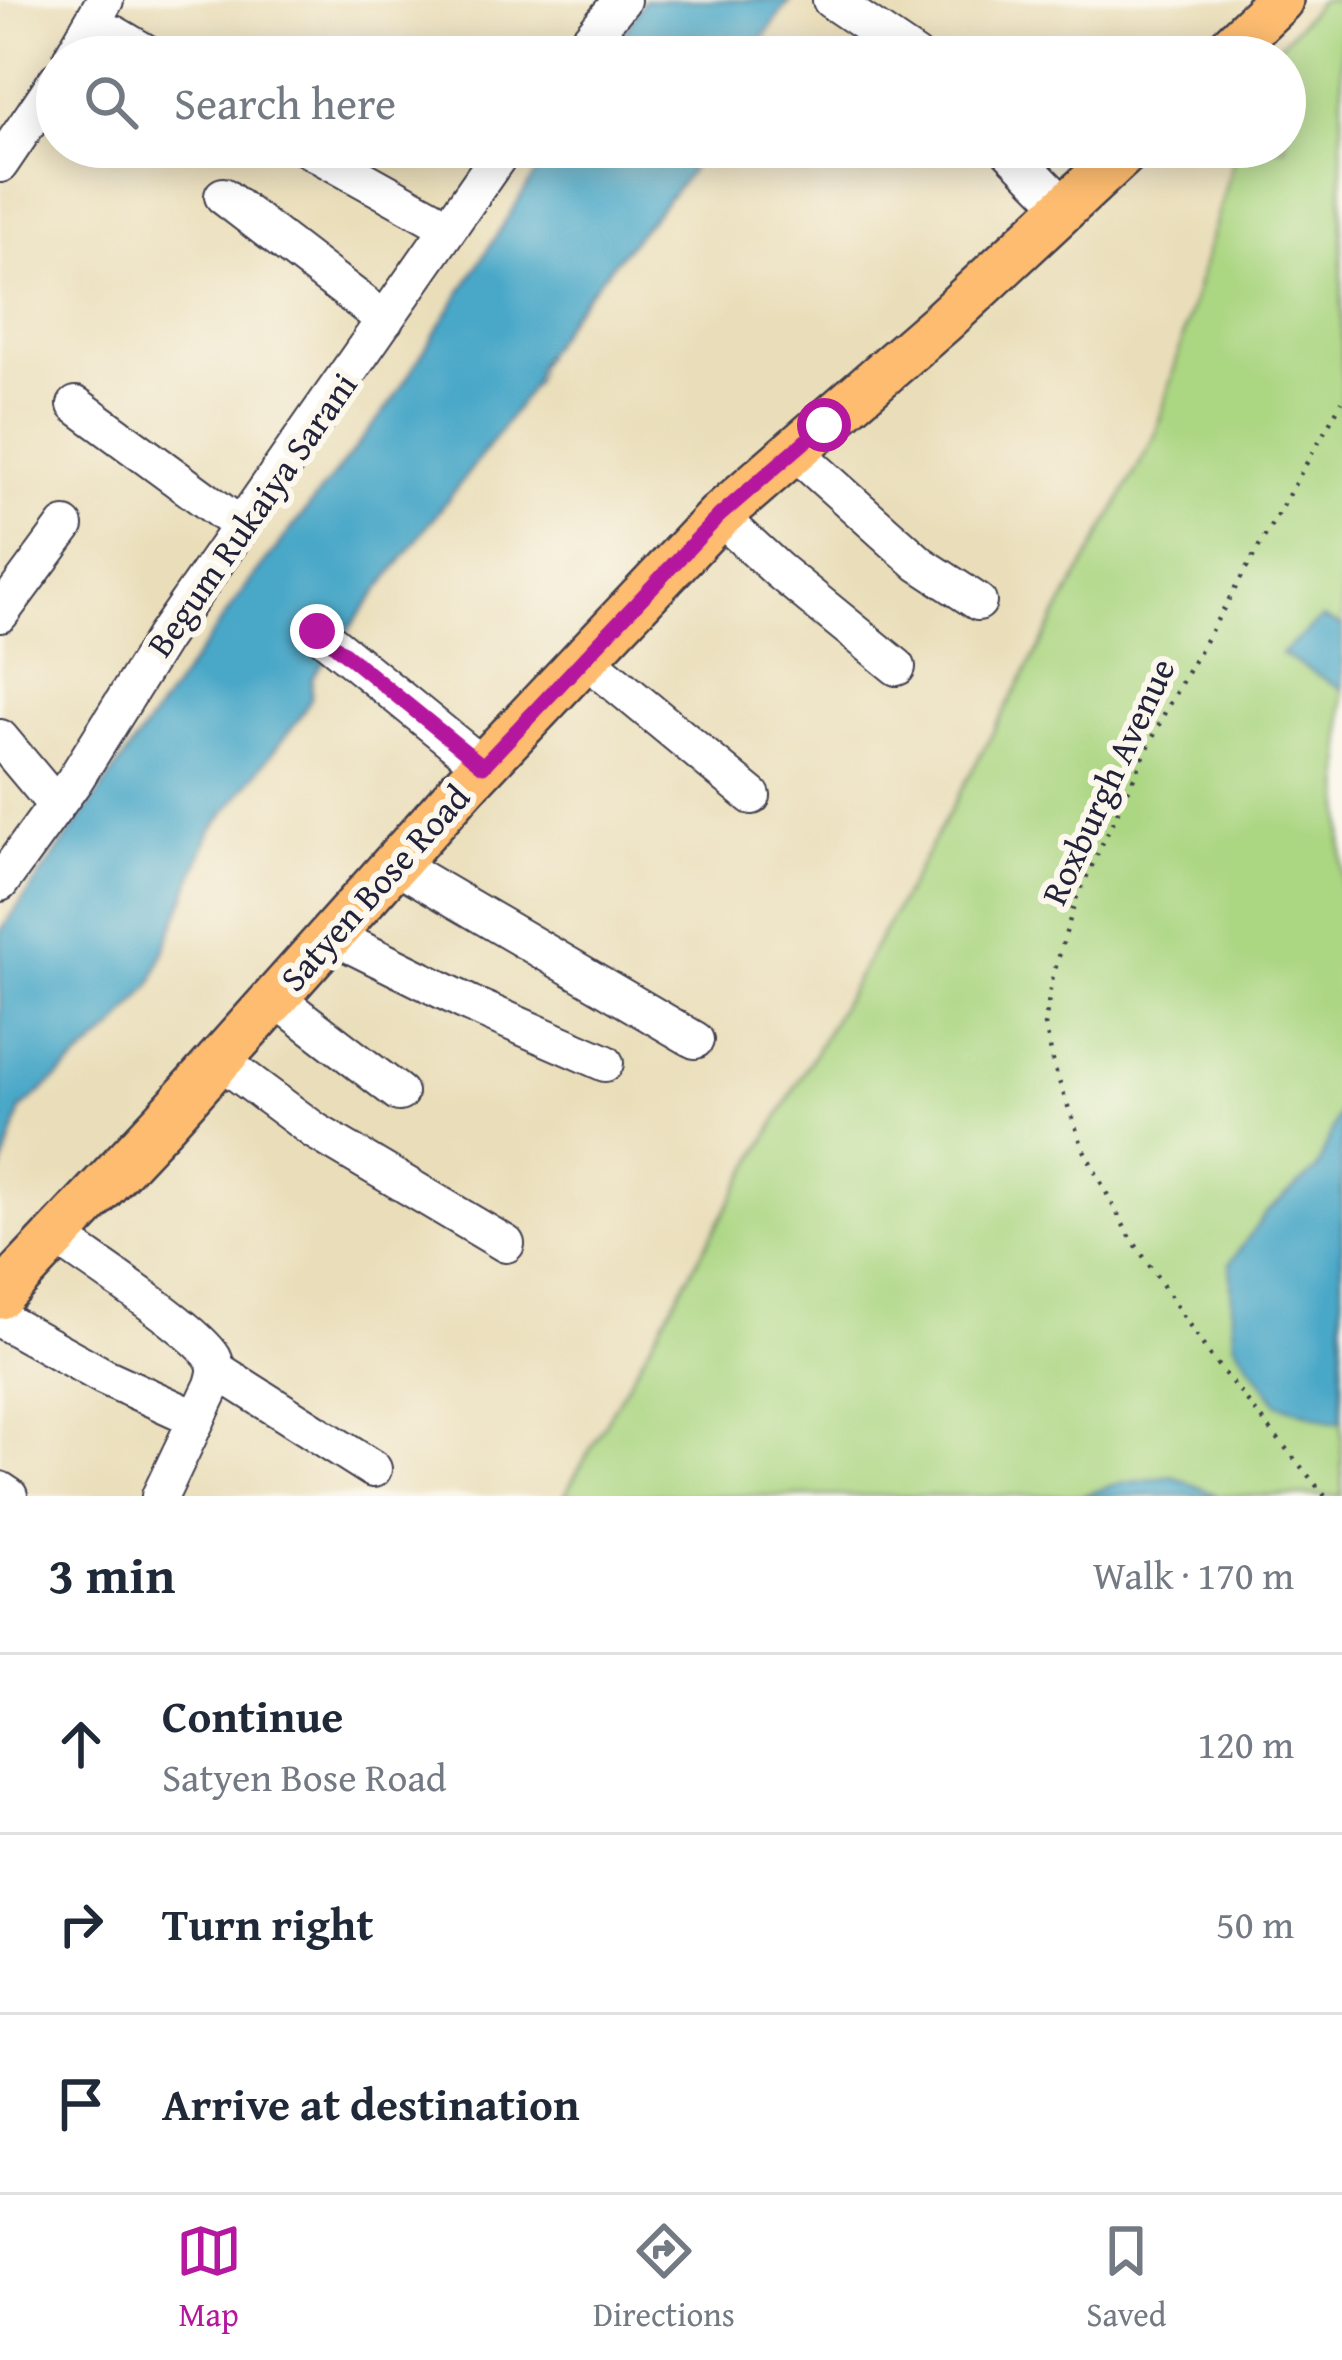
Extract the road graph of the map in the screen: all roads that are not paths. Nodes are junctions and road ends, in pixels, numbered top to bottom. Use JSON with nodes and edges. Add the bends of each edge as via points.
{"nodes":[{"id":1,"x":622,"y":0,"type":"edge"},
{"id":2,"x":831,"y":0,"type":"edge"},
{"id":3,"x":1280,"y":0,"type":"edge"},
{"id":4,"x":592,"y":36,"type":"edge"},
{"id":5,"x":884,"y":36,"type":"edge"},
{"id":6,"x":1243,"y":36,"type":"edge"},
{"id":7,"x":36,"y":111,"type":"edge"},
{"id":8,"x":0,"y":164,"type":"edge"},
{"id":9,"x":343,"y":168,"type":"edge"},
{"id":10,"x":490,"y":168,"type":"edge"},
{"id":11,"x":1026,"y":168,"type":"edge"},
{"id":12,"x":1108,"y":168,"type":"edge"},
{"id":13,"x":224,"y":196,"type":"dead end"},
{"id":14,"x":1066,"y":209,"type":"junction"},
{"id":15,"x":449,"y":227,"type":"junction"},
{"id":16,"x":385,"y":320,"type":"junction"},
{"id":17,"x":76,"y":405,"type":"dead end"},
{"id":18,"x":794,"y":451,"type":"junction"},
{"id":19,"x":719,"y":516,"type":"junction"},
{"id":20,"x":65,"y":526,"type":"dead end"},
{"id":21,"x":241,"y":526,"type":"junction"},
{"id":22,"x":978,"y":602,"type":"dead end"},
{"id":23,"x":0,"y":614,"type":"edge"},
{"id":24,"x":317,"y":631,"type":"dead end"},
{"id":25,"x":585,"y":658,"type":"junction"},
{"id":26,"x":897,"y":667,"type":"dead end"},
{"id":27,"x":0,"y":738,"type":"edge"},
{"id":28,"x":483,"y":766,"type":"junction"},
{"id":29,"x":752,"y":796,"type":"dead end"},
{"id":30,"x":56,"y":805,"type":"junction"},
{"id":31,"x":395,"y":864,"type":"junction"},
{"id":32,"x":0,"y":883,"type":"edge"},
{"id":33,"x":331,"y":935,"type":"junction"},
{"id":34,"x":275,"y":998,"type":"junction"},
{"id":35,"x":695,"y":1040,"type":"dead end"},
{"id":36,"x":220,"y":1060,"type":"junction"},
{"id":37,"x":605,"y":1063,"type":"dead end"},
{"id":38,"x":399,"y":1093,"type":"dead end"},
{"id":39,"x":56,"y":1235,"type":"junction"},
{"id":40,"x":506,"y":1244,"type":"dead end"},
{"id":41,"x":0,"y":1296,"type":"edge"},
{"id":42,"x":0,"y":1319,"type":"edge"},
{"id":43,"x":218,"y":1370,"type":"junction"},
{"id":44,"x":197,"y":1419,"type":"junction"},
{"id":45,"x":373,"y":1469,"type":"dead end"},
{"id":46,"x":0,"y":1490,"type":"edge"},
{"id":47,"x":9,"y":1496,"type":"edge"},
{"id":48,"x":160,"y":1496,"type":"edge"}],
"edges":[{"from":1,"to":4,"type":"street"},
{"from":2,"to":5,"type":"street"},
{"from":3,"to":6,"type":"main road"},
{"from":7,"to":8,"type":"street"},
{"from":9,"to":15,"type":"street"},
{"from":10,"to":15,"type":"street","name":"Begum Rukaiya Sarani"},
{"from":11,"to":14,"type":"street"},
{"from":12,"to":14,"type":"main road","name":"Satyen Bose Road"},
{"from":13,"to":16,"type":"street"},
{"from":14,"to":18,"type":"main road","name":"Satyen Bose Road"},
{"from":15,"to":16,"type":"street","name":"Begum Rukaiya Sarani"},
{"from":16,"to":21,"type":"street","name":"Begum Rukaiya Sarani"},
{"from":17,"to":21,"type":"street"},
{"from":18,"to":19,"type":"main road","name":"Satyen Bose Road"},
{"from":18,"to":22,"type":"street","via":[[920,564]]},
{"from":19,"to":25,"type":"main road","name":"Satyen Bose Road"},
{"from":19,"to":26,"type":"street"},
{"from":20,"to":23,"type":"street"},
{"from":21,"to":30,"type":"street","name":"Begum Rukaiya Sarani"},
{"from":24,"to":28,"type":"street"},
{"from":25,"to":28,"type":"main road","name":"Satyen Bose Road"},
{"from":25,"to":29,"type":"street"},
{"from":27,"to":30,"type":"street"},
{"from":28,"to":31,"type":"main road","name":"Satyen Bose Road"},
{"from":30,"to":32,"type":"street","name":"Begum Rukaiya Sarani"},
{"from":31,"to":33,"type":"main road","name":"Satyen Bose Road"},
{"from":31,"to":35,"type":"street"},
{"from":33,"to":34,"type":"main road","name":"Satyen Bose Road"},
{"from":33,"to":37,"type":"street"},
{"from":34,"to":36,"type":"main road","name":"Satyen Bose Road"},
{"from":34,"to":38,"type":"street"},
{"from":36,"to":39,"type":"main road","name":"Satyen Bose Road"},
{"from":36,"to":40,"type":"street","via":[[315,1131]]},
{"from":39,"to":41,"type":"main road","name":"Satyen Bose Road"},
{"from":39,"to":43,"type":"street","via":[[188,1333]]},
{"from":42,"to":44,"type":"street"},
{"from":43,"to":44,"type":"street"},
{"from":43,"to":45,"type":"street"},
{"from":44,"to":48,"type":"street"},
{"from":46,"to":47,"type":"street"}]}
